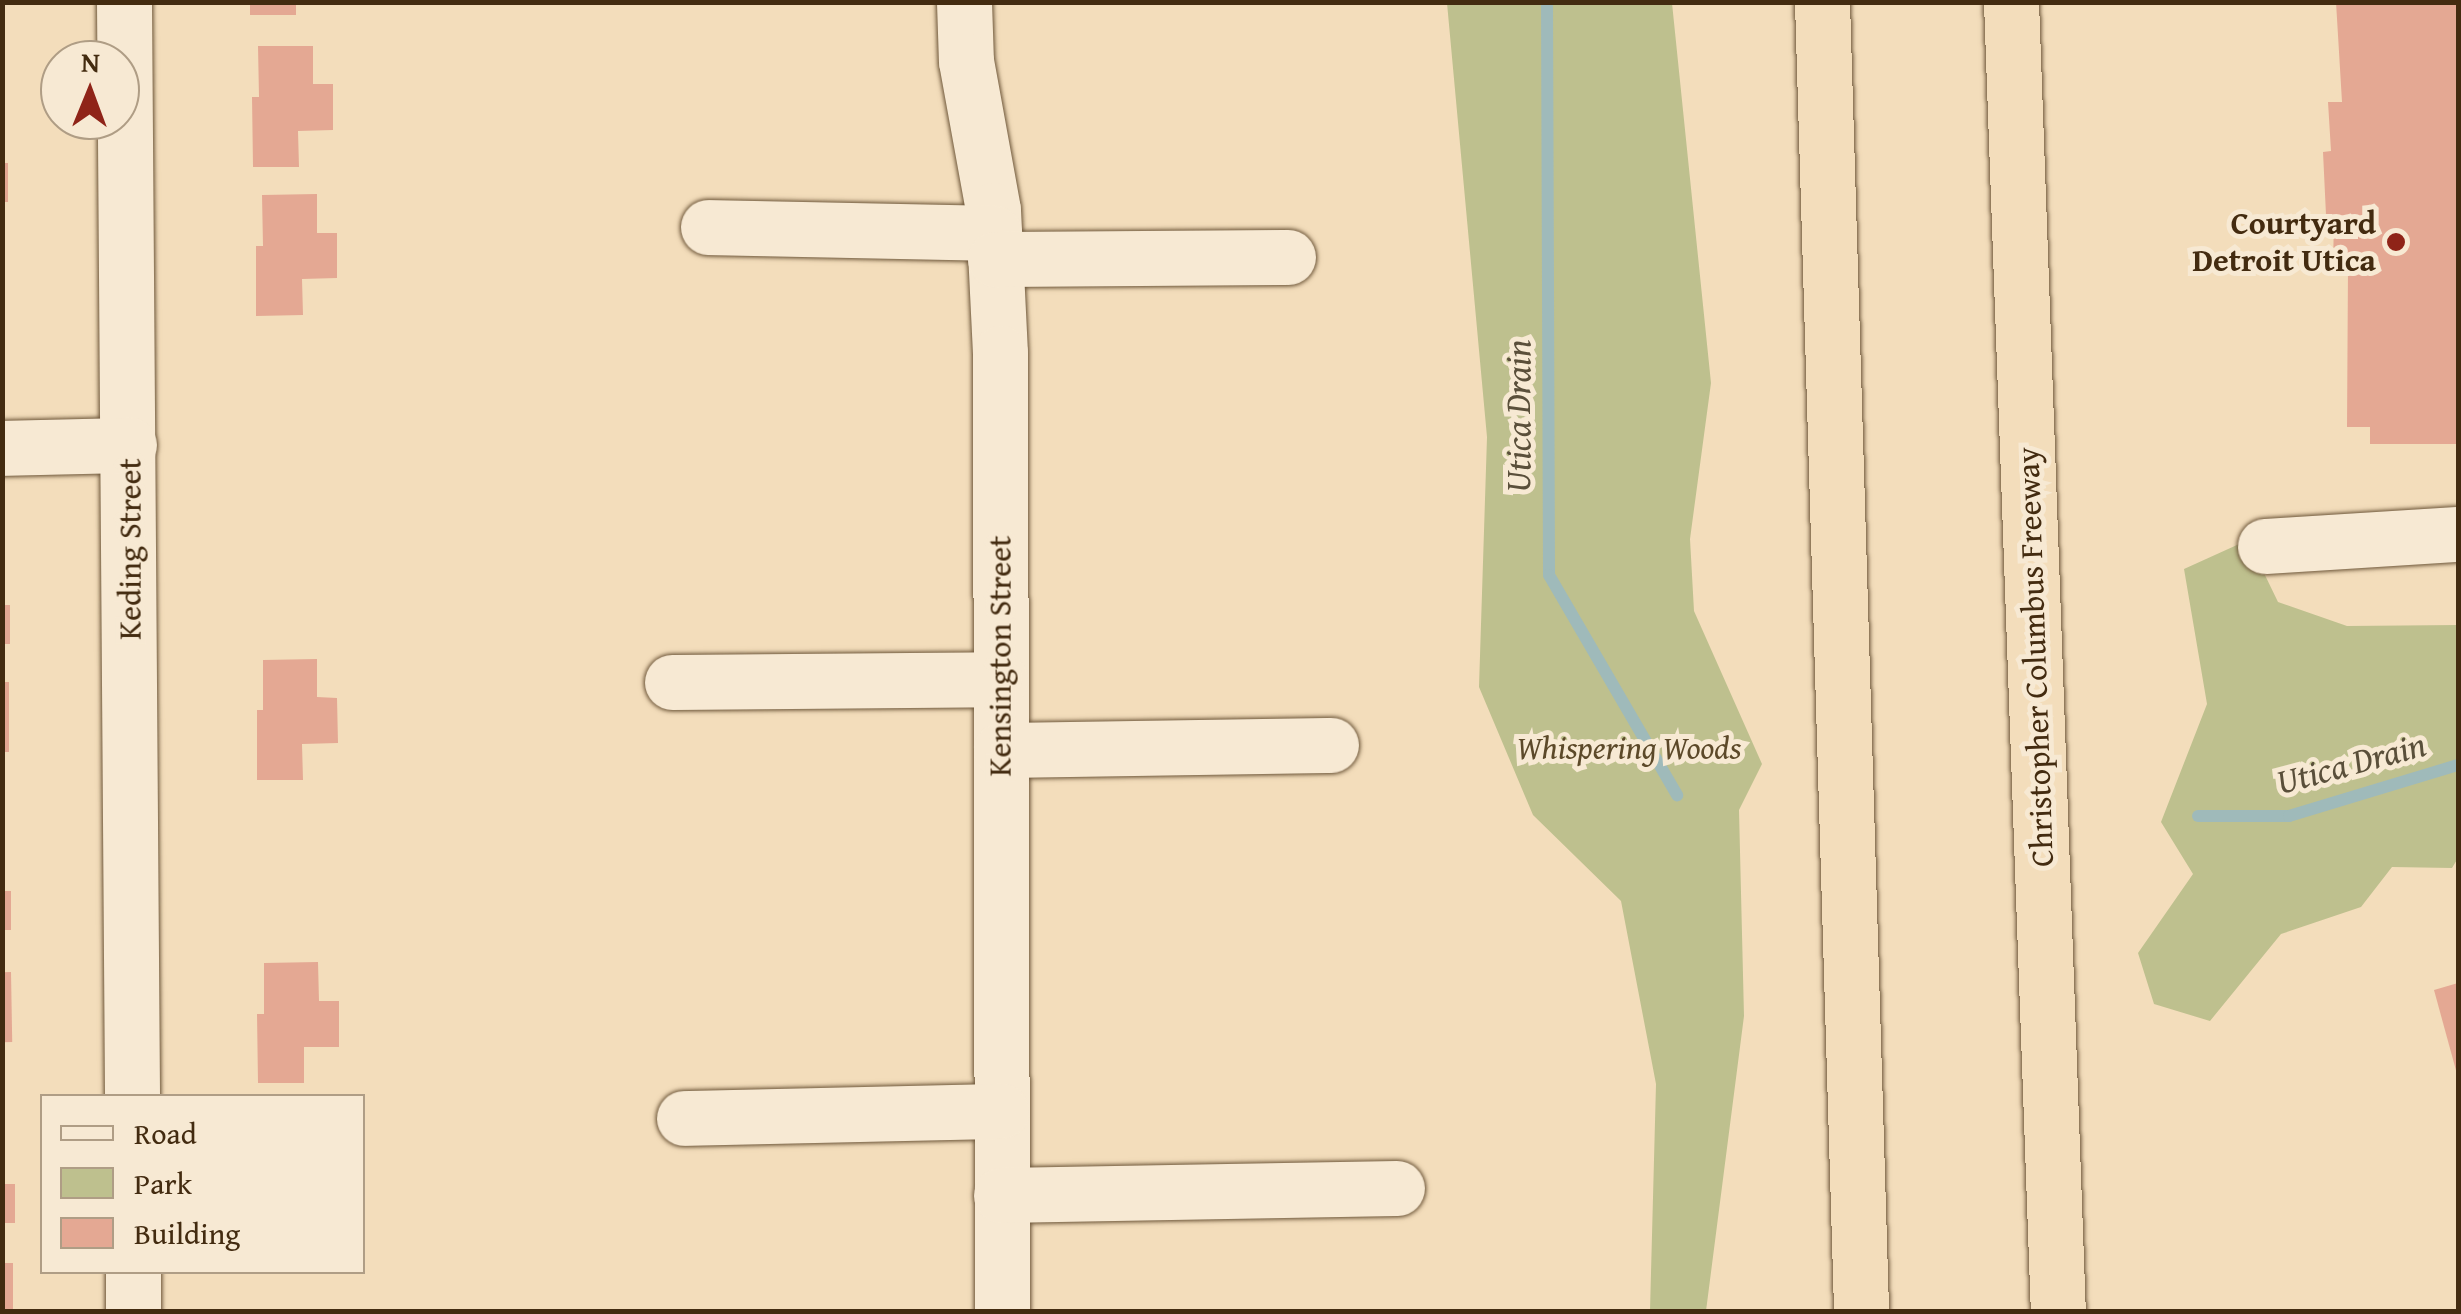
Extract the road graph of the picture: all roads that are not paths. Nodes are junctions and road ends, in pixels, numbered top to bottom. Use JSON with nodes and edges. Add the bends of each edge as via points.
{"nodes":[{"id":1,"x":124,"y":2,"type":"edge"},
{"id":2,"x":964,"y":2,"type":"edge"},
{"id":3,"x":1822,"y":2,"type":"edge"},
{"id":4,"x":2010,"y":2,"type":"edge"},
{"id":5,"x":708,"y":227,"type":"dead end"},
{"id":6,"x":994,"y":246,"type":"junction"},
{"id":7,"x":1288,"y":257,"type":"dead end"},
{"id":8,"x":129,"y":446,"type":"junction"},
{"id":9,"x":2,"y":448,"type":"edge"},
{"id":10,"x":2458,"y":534,"type":"edge"},
{"id":11,"x":2265,"y":546,"type":"dead end"},
{"id":12,"x":1000,"y":679,"type":"junction"},
{"id":13,"x":672,"y":682,"type":"dead end"},
{"id":14,"x":1331,"y":746,"type":"dead end"},
{"id":15,"x":1000,"y":750,"type":"junction"},
{"id":16,"x":132,"y":1094,"type":"edge"},
{"id":17,"x":1001,"y":1111,"type":"junction"},
{"id":18,"x":684,"y":1118,"type":"dead end"},
{"id":19,"x":1856,"y":1172,"type":"junction"},
{"id":20,"x":1397,"y":1188,"type":"dead end"},
{"id":21,"x":1001,"y":1195,"type":"junction"},
{"id":22,"x":133,"y":1274,"type":"edge"},
{"id":23,"x":133,"y":1312,"type":"edge"},
{"id":24,"x":1002,"y":1312,"type":"edge"},
{"id":25,"x":1848,"y":1312,"type":"edge"},
{"id":26,"x":1861,"y":1312,"type":"edge"},
{"id":27,"x":2058,"y":1312,"type":"edge"}],
"edges":[{"from":1,"to":8,"type":"street","name":"Keding Street"},
{"from":2,"to":6,"type":"street","name":"Kensington Street","via":[[966,61]]},
{"from":3,"to":19,"type":"highway"},
{"from":4,"to":27,"type":"highway","name":"Christopher Columbus Freeway"},
{"from":5,"to":6,"type":"street"},
{"from":6,"to":7,"type":"street"},
{"from":6,"to":12,"type":"street","name":"Kensington Street"},
{"from":8,"to":9,"type":"street"},
{"from":8,"to":16,"type":"street","name":"Keding Street"},
{"from":10,"to":11,"type":"street"},
{"from":12,"to":13,"type":"street"},
{"from":12,"to":15,"type":"street","name":"Kensington Street"},
{"from":14,"to":15,"type":"street"},
{"from":15,"to":17,"type":"street","name":"Kensington Street"},
{"from":17,"to":18,"type":"street"},
{"from":17,"to":21,"type":"street","name":"Kensington Street"},
{"from":19,"to":25,"type":"highway"},
{"from":19,"to":26,"type":"highway"},
{"from":20,"to":21,"type":"street"},
{"from":21,"to":24,"type":"street","name":"Kensington Street"},
{"from":22,"to":23,"type":"street"}]}
